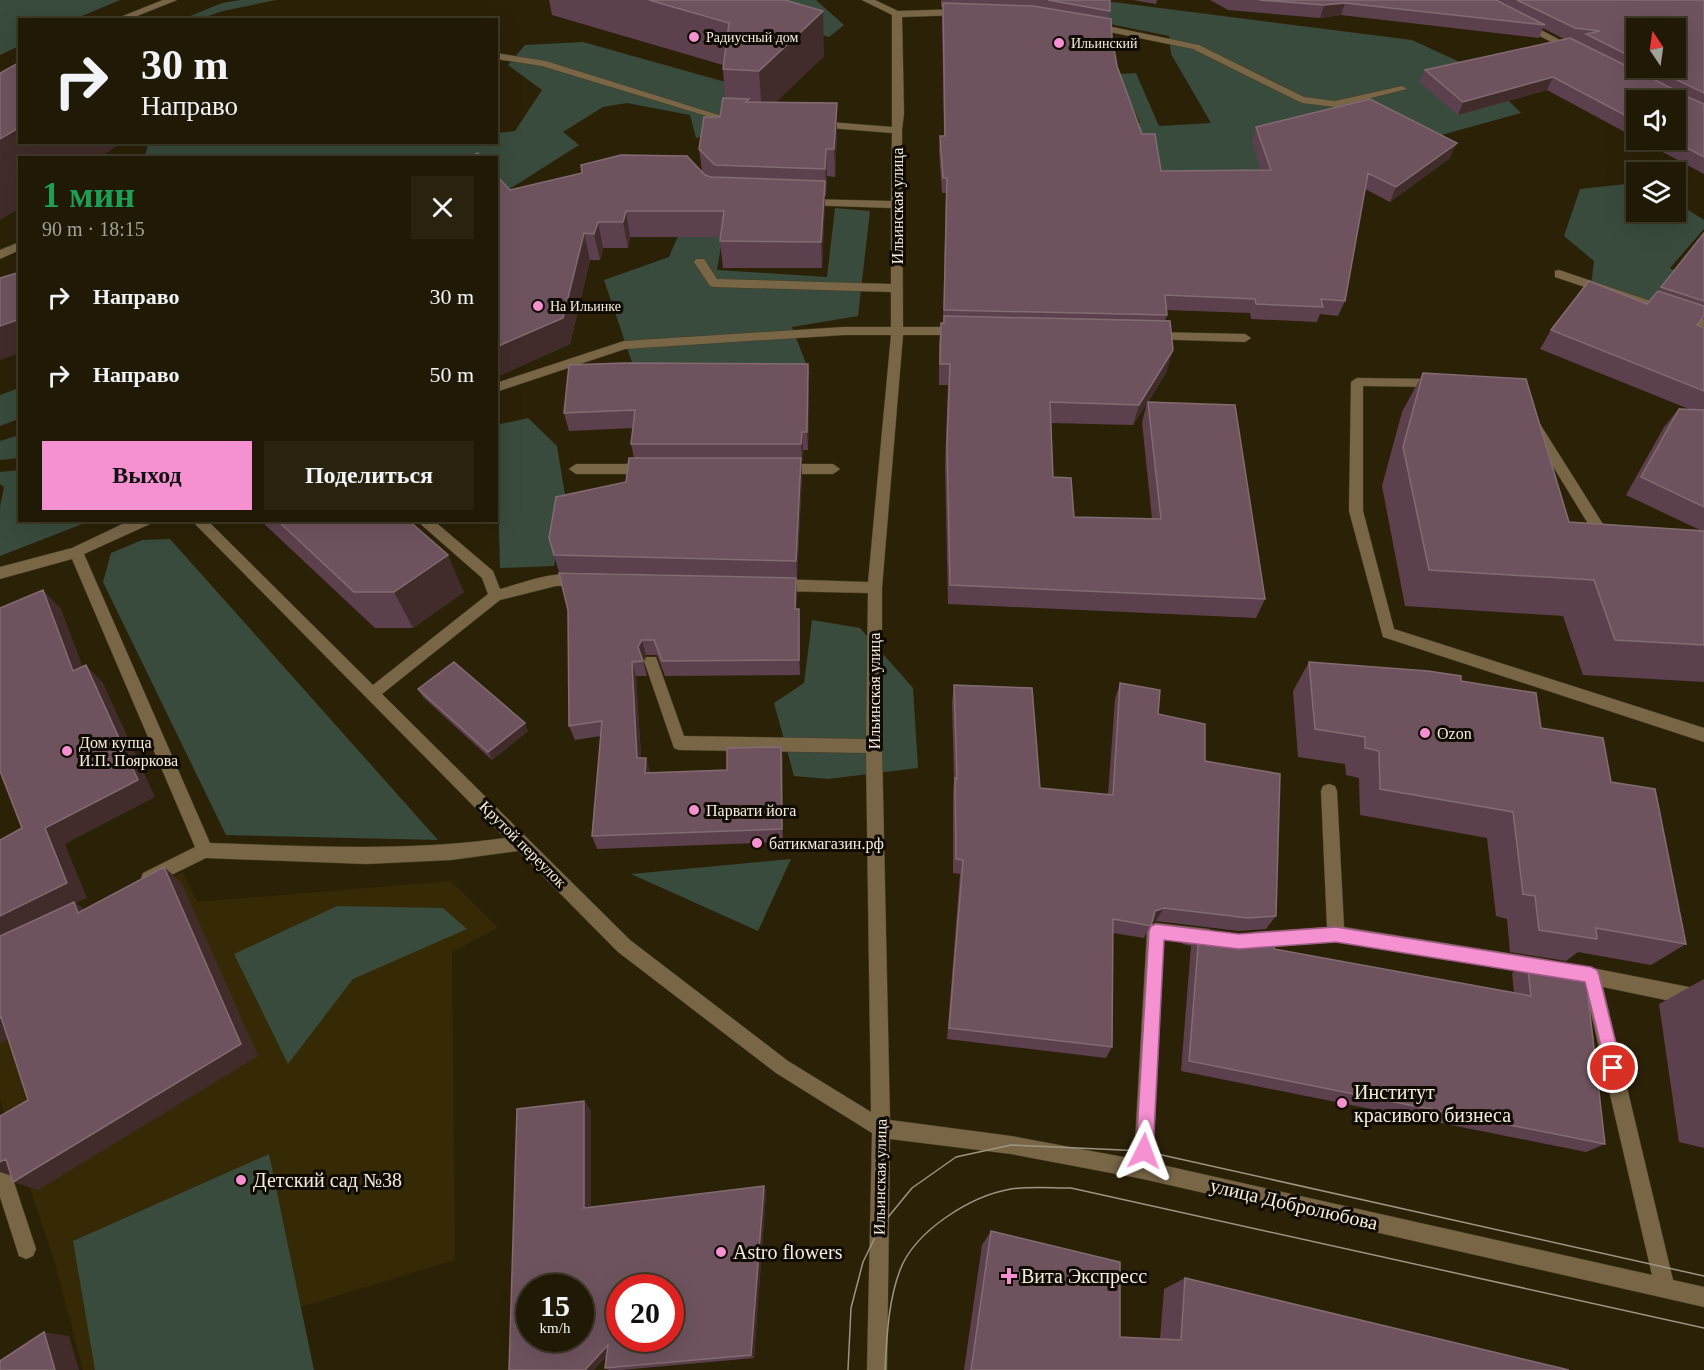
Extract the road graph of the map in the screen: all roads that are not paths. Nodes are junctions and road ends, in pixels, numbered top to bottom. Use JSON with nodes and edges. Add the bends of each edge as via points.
{"nodes":[{"id":1,"x":172,"y":0,"type":"edge"},
{"id":2,"x":867,"y":0,"type":"edge"},
{"id":3,"x":978,"y":13,"type":"edge"},
{"id":4,"x":897,"y":14,"type":"junction"},
{"id":5,"x":122,"y":18,"type":"edge"},
{"id":6,"x":1517,"y":21,"type":"edge"},
{"id":7,"x":1086,"y":25,"type":"edge"},
{"id":8,"x":1579,"y":53,"type":"edge"},
{"id":9,"x":498,"y":56,"type":"edge"},
{"id":10,"x":1402,"y":89,"type":"dead end"},
{"id":11,"x":747,"y":121,"type":"edge"},
{"id":12,"x":806,"y":123,"type":"edge"},
{"id":13,"x":897,"y":130,"type":"junction"},
{"id":14,"x":794,"y":202,"type":"edge"},
{"id":15,"x":897,"y":205,"type":"junction"},
{"id":16,"x":18,"y":246,"type":"edge"},
{"id":17,"x":0,"y":255,"type":"edge"},
{"id":18,"x":700,"y":262,"type":"dead end"},
{"id":19,"x":1559,"y":274,"type":"dead end"},
{"id":20,"x":897,"y":288,"type":"junction"},
{"id":21,"x":1704,"y":323,"type":"edge"},
{"id":22,"x":897,"y":330,"type":"junction"},
{"id":23,"x":979,"y":332,"type":"edge"},
{"id":24,"x":1141,"y":336,"type":"edge"},
{"id":25,"x":1245,"y":338,"type":"dead end"},
{"id":26,"x":1450,"y":384,"type":"edge"},
{"id":27,"x":498,"y":387,"type":"edge"},
{"id":28,"x":1528,"y":415,"type":"edge"},
{"id":29,"x":576,"y":469,"type":"dead end"},
{"id":30,"x":667,"y":469,"type":"edge"},
{"id":31,"x":770,"y":469,"type":"edge"},
{"id":32,"x":833,"y":469,"type":"dead end"},
{"id":33,"x":141,"y":522,"type":"edge"},
{"id":34,"x":200,"y":522,"type":"edge"},
{"id":35,"x":425,"y":522,"type":"edge"},
{"id":36,"x":1625,"y":541,"type":"edge"},
{"id":37,"x":76,"y":552,"type":"junction"},
{"id":38,"x":0,"y":573,"type":"edge"},
{"id":39,"x":591,"y":581,"type":"edge"},
{"id":40,"x":756,"y":584,"type":"edge"},
{"id":41,"x":875,"y":588,"type":"junction"},
{"id":42,"x":496,"y":596,"type":"junction"},
{"id":43,"x":651,"y":661,"type":"edge"},
{"id":44,"x":373,"y":693,"type":"junction"},
{"id":45,"x":1704,"y":735,"type":"edge"},
{"id":46,"x":874,"y":746,"type":"junction"},
{"id":47,"x":1329,"y":791,"type":"dead end"},
{"id":48,"x":522,"y":843,"type":"junction"},
{"id":49,"x":205,"y":850,"type":"junction"},
{"id":50,"x":133,"y":886,"type":"edge"},
{"id":51,"x":1336,"y":934,"type":"junction"},
{"id":52,"x":1591,"y":975,"type":"junction"},
{"id":53,"x":1704,"y":999,"type":"edge"},
{"id":54,"x":881,"y":1128,"type":"junction"},
{"id":55,"x":0,"y":1167,"type":"edge"},
{"id":56,"x":1143,"y":1170,"type":"junction"},
{"id":57,"x":26,"y":1249,"type":"dead end"},
{"id":58,"x":1665,"y":1288,"type":"junction"},
{"id":59,"x":1704,"y":1297,"type":"edge"},
{"id":60,"x":878,"y":1370,"type":"edge"}],
"edges":[{"from":1,"to":5,"type":"street"},
{"from":2,"to":4,"type":"street"},
{"from":3,"to":4,"type":"street"},
{"from":4,"to":13,"type":"street","name":"Ильинская улица"},
{"from":6,"to":8,"type":"street"},
{"from":7,"to":10,"type":"street","via":[[1196,47],[1302,100],[1335,104]]},
{"from":9,"to":11,"type":"street","via":[[543,63],[724,120]]},
{"from":12,"to":13,"type":"street"},
{"from":13,"to":15,"type":"street","name":"Ильинская улица"},
{"from":14,"to":15,"type":"street"},
{"from":15,"to":20,"type":"street","name":"Ильинская улица"},
{"from":16,"to":17,"type":"street"},
{"from":18,"to":20,"type":"street","via":[[714,283]]},
{"from":19,"to":21,"type":"street"},
{"from":20,"to":22,"type":"street","name":"Ильинская улица"},
{"from":22,"to":23,"type":"street"},
{"from":22,"to":27,"type":"street","via":[[624,345]]},
{"from":22,"to":41,"type":"street","name":"Ильинская улица"},
{"from":24,"to":25,"type":"street"},
{"from":26,"to":45,"type":"street","via":[[1357,381],[1356,511],[1388,633]]},
{"from":28,"to":36,"type":"street","via":[[1603,536]]},
{"from":29,"to":30,"type":"street"},
{"from":31,"to":32,"type":"street"},
{"from":33,"to":37,"type":"street"},
{"from":34,"to":44,"type":"street","name":"Крутой переулок"},
{"from":35,"to":42,"type":"street","via":[[488,575]]},
{"from":37,"to":38,"type":"street"},
{"from":37,"to":49,"type":"street"},
{"from":39,"to":42,"type":"street","via":[[556,580]]},
{"from":40,"to":41,"type":"street"},
{"from":41,"to":46,"type":"street","name":"Ильинская улица"},
{"from":42,"to":44,"type":"street"},
{"from":43,"to":46,"type":"street","via":[[679,743]]},
{"from":44,"to":48,"type":"street","name":"Крутой переулок"},
{"from":46,"to":54,"type":"street","name":"Ильинская улица"},
{"from":47,"to":51,"type":"street"},
{"from":48,"to":49,"type":"street","via":[[451,853],[366,856]]},
{"from":48,"to":54,"type":"street","name":"Крутой переулок","via":[[624,946],[782,1067]]},
{"from":49,"to":50,"type":"street"},
{"from":51,"to":52,"type":"street"},
{"from":51,"to":56,"type":"street","via":[[1233,940],[1156,931]]},
{"from":52,"to":53,"type":"street"},
{"from":52,"to":58,"type":"street"},
{"from":54,"to":56,"type":"street","name":"улица Добролюбова","via":[[1011,1145]]},
{"from":54,"to":60,"type":"street","name":"Ильинская улица"},
{"from":55,"to":57,"type":"street"},
{"from":56,"to":58,"type":"street","name":"улица Добролюбова"},
{"from":58,"to":59,"type":"street","name":"улица Добролюбова"}]}
